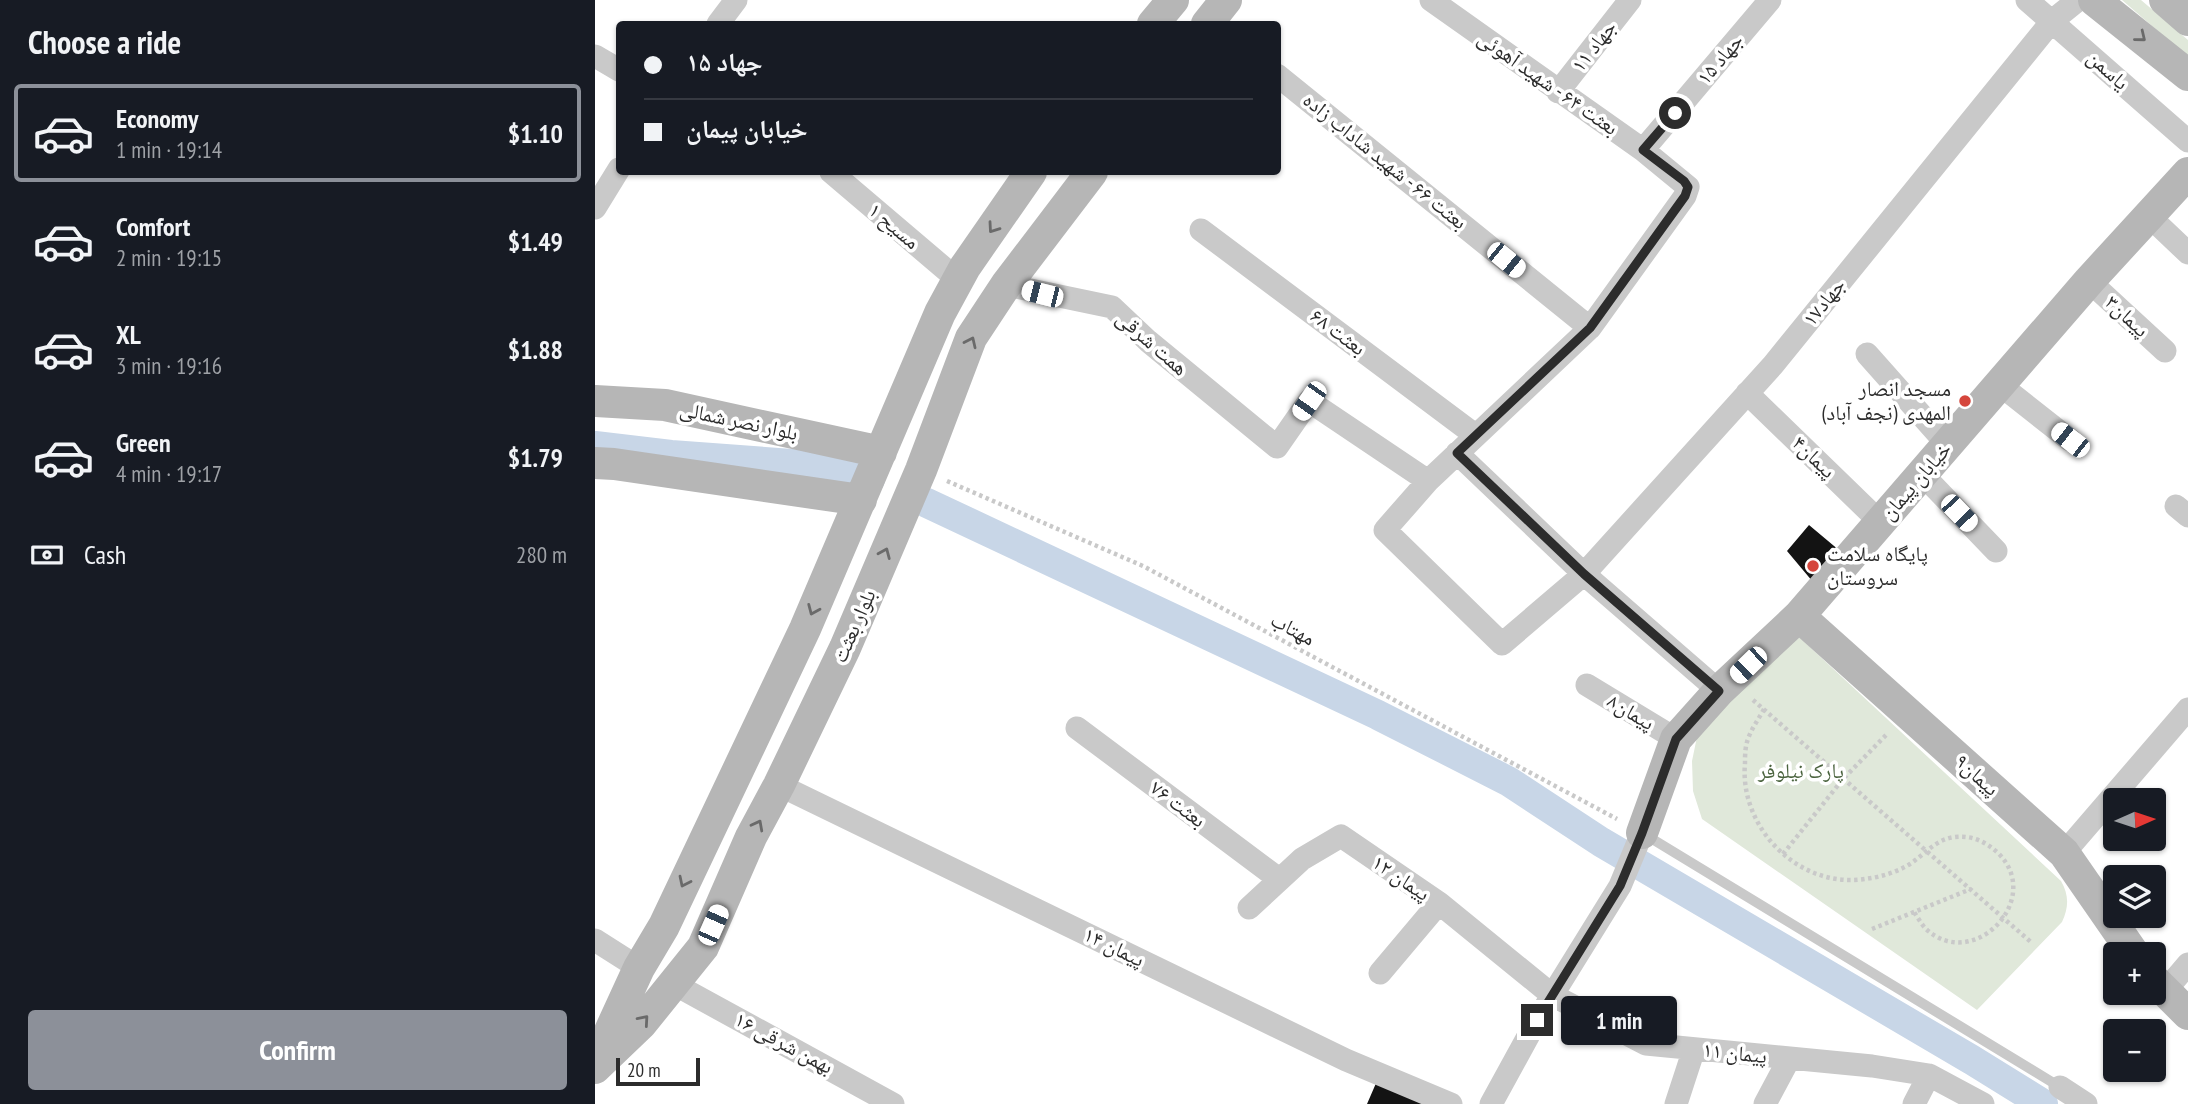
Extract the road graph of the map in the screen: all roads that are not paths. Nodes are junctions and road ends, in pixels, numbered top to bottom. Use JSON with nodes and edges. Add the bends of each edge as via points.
{"nodes":[{"id":1,"x":736,"y":0,"type":"edge"},
{"id":2,"x":1173,"y":0,"type":"edge"},
{"id":3,"x":1431,"y":0,"type":"edge"},
{"id":4,"x":1630,"y":0,"type":"edge"},
{"id":5,"x":1770,"y":0,"type":"edge"},
{"id":6,"x":2027,"y":0,"type":"edge"},
{"id":7,"x":2078,"y":0,"type":"edge"},
{"id":8,"x":2094,"y":0,"type":"edge"},
{"id":9,"x":2165,"y":0,"type":"edge"},
{"id":10,"x":2052,"y":20,"type":"junction"},
{"id":11,"x":2188,"y":20,"type":"edge"},
{"id":12,"x":720,"y":21,"type":"edge"},
{"id":13,"x":1156,"y":21,"type":"edge"},
{"id":14,"x":595,"y":55,"type":"edge"},
{"id":15,"x":616,"y":68,"type":"edge"},
{"id":16,"x":2188,"y":75,"type":"edge"},
{"id":17,"x":1281,"y":78,"type":"edge"},
{"id":18,"x":1558,"y":92,"type":"junction"},
{"id":19,"x":2188,"y":141,"type":"edge"},
{"id":20,"x":1643,"y":150,"type":"junction"},
{"id":21,"x":2188,"y":173,"type":"edge"},
{"id":22,"x":616,"y":174,"type":"edge"},
{"id":23,"x":835,"y":175,"type":"edge"},
{"id":24,"x":1029,"y":175,"type":"edge"},
{"id":25,"x":1090,"y":175,"type":"edge"},
{"id":26,"x":595,"y":208,"type":"edge"},
{"id":27,"x":2149,"y":216,"type":"junction"},
{"id":28,"x":1201,"y":230,"type":"dead end"},
{"id":29,"x":2188,"y":253,"type":"edge"},
{"id":30,"x":958,"y":280,"type":"junction"},
{"id":31,"x":2089,"y":281,"type":"junction"},
{"id":32,"x":1006,"y":285,"type":"junction"},
{"id":33,"x":1590,"y":328,"type":"junction"},
{"id":34,"x":2165,"y":351,"type":"dead end"},
{"id":35,"x":1867,"y":354,"type":"dead end"},
{"id":36,"x":1999,"y":384,"type":"junction"},
{"id":37,"x":1748,"y":393,"type":"junction"},
{"id":38,"x":595,"y":401,"type":"edge"},
{"id":39,"x":1475,"y":435,"type":"junction"},
{"id":40,"x":2070,"y":440,"type":"dead end"},
{"id":41,"x":1947,"y":444,"type":"junction"},
{"id":42,"x":881,"y":452,"type":"junction"},
{"id":43,"x":1457,"y":453,"type":"junction"},
{"id":44,"x":595,"y":463,"type":"edge"},
{"id":45,"x":1921,"y":474,"type":"junction"},
{"id":46,"x":1428,"y":481,"type":"junction"},
{"id":47,"x":861,"y":500,"type":"junction"},
{"id":48,"x":1880,"y":522,"type":"junction"},
{"id":49,"x":1996,"y":551,"type":"dead end"},
{"id":50,"x":1584,"y":574,"type":"junction"},
{"id":51,"x":1799,"y":616,"type":"junction"},
{"id":52,"x":1587,"y":685,"type":"dead end"},
{"id":53,"x":1725,"y":686,"type":"junction"},
{"id":54,"x":2188,"y":709,"type":"edge"},
{"id":55,"x":1077,"y":728,"type":"dead end"},
{"id":56,"x":1676,"y":739,"type":"junction"},
{"id":57,"x":779,"y":785,"type":"junction"},
{"id":58,"x":1639,"y":840,"type":"junction"},
{"id":59,"x":2064,"y":853,"type":"junction"},
{"id":60,"x":1279,"y":879,"type":"junction"},
{"id":61,"x":1439,"y":903,"type":"junction"},
{"id":62,"x":1249,"y":908,"type":"dead end"},
{"id":63,"x":595,"y":940,"type":"edge"},
{"id":64,"x":2126,"y":942,"type":"edge"},
{"id":65,"x":2188,"y":964,"type":"edge"},
{"id":66,"x":639,"y":968,"type":"junction"},
{"id":67,"x":1380,"y":974,"type":"dead end"},
{"id":68,"x":2166,"y":980,"type":"edge"},
{"id":69,"x":674,"y":984,"type":"junction"},
{"id":70,"x":2166,"y":991,"type":"edge"},
{"id":71,"x":1552,"y":995,"type":"junction"},
{"id":72,"x":2188,"y":1014,"type":"edge"},
{"id":73,"x":1694,"y":1049,"type":"junction"},
{"id":74,"x":1789,"y":1059,"type":"junction"},
{"id":75,"x":595,"y":1065,"type":"edge"},
{"id":76,"x":1929,"y":1075,"type":"junction"},
{"id":77,"x":2060,"y":1087,"type":"joint"},
{"id":78,"x":881,"y":1101,"type":"edge"},
{"id":79,"x":1451,"y":1104,"type":"edge"},
{"id":80,"x":1491,"y":1104,"type":"edge"},
{"id":81,"x":1676,"y":1104,"type":"edge"},
{"id":82,"x":1765,"y":1104,"type":"edge"},
{"id":83,"x":1914,"y":1104,"type":"edge"},
{"id":84,"x":1983,"y":1104,"type":"edge"},
{"id":85,"x":2086,"y":1104,"type":"edge"}],
"edges":[{"from":1,"to":12,"type":"street"},
{"from":2,"to":13,"type":"street"},
{"from":3,"to":18,"type":"street","name":"بعثت ۶۴ - شهید آهوئی"},
{"from":4,"to":18,"type":"street","name":"جهاد ۱۱"},
{"from":5,"to":20,"type":"street","name":"جهاد ۱۵"},
{"from":6,"to":10,"type":"street","name":"یاسمن"},
{"from":7,"to":10,"type":"street","name":"جهاد۱۷"},
{"from":8,"to":16,"type":"street","one_way":true},
{"from":9,"to":11,"type":"street"},
{"from":10,"to":19,"type":"street","name":"یاسمن"},
{"from":10,"to":37,"type":"street","name":"جهاد۱۷"},
{"from":14,"to":15,"type":"street"},
{"from":17,"to":33,"type":"street","name":"بعثت ۶۶ - شهید شاداب زاده"},
{"from":18,"to":20,"type":"street","name":"بعثت ۶۴ - شهید آهوئی"},
{"from":20,"to":33,"type":"street","name":"بعثت ۶۴ - شهید آهوئی","via":[[1688,187]]},
{"from":21,"to":27,"type":"street","name":"خیابان پیمان"},
{"from":22,"to":26,"type":"street"},
{"from":23,"to":30,"type":"street","name":"مسیح ۱"},
{"from":24,"to":30,"type":"street","name":"بلوار بعثت","one_way":true},
{"from":25,"to":32,"type":"street","name":"بلوار بعثت"},
{"from":27,"to":29,"type":"street"},
{"from":27,"to":31,"type":"street","name":"خیابان پیمان"},
{"from":28,"to":39,"type":"street","name":"بعثت ۶۸"},
{"from":30,"to":42,"type":"street","name":"بلوار بعثت"},
{"from":31,"to":34,"type":"street","name":"پیمان۳"},
{"from":31,"to":36,"type":"street","name":"خیابان پیمان"},
{"from":32,"to":46,"type":"street","name":"همت شرقی","via":[[1112,307],[1277,447],[1309,401]]},
{"from":57,"to":32,"type":"street","name":"بلوار بعثت","one_way":true,"via":[[845,648],[971,338]]},
{"from":33,"to":39,"type":"street"},
{"from":35,"to":41,"type":"street"},
{"from":36,"to":40,"type":"street"},
{"from":36,"to":41,"type":"street","name":"خیابان پیمان"},
{"from":37,"to":48,"type":"street","name":"پیمان۴"},
{"from":37,"to":50,"type":"street","name":"جهاد۱۷"},
{"from":38,"to":42,"type":"street","name":"بلوار نصر شمالی","via":[[665,405]]},
{"from":39,"to":43,"type":"street"},
{"from":41,"to":45,"type":"street","name":"خیابان پیمان"},
{"from":42,"to":47,"type":"street","name":"بلوار بعثت"},
{"from":43,"to":46,"type":"street"},
{"from":43,"to":50,"type":"street"},
{"from":44,"to":47,"type":"street"},
{"from":45,"to":48,"type":"street","name":"خیابان پیمان"},
{"from":45,"to":49,"type":"street"},
{"from":46,"to":50,"type":"street","name":"جهاد۱۷","via":[[1385,530],[1502,644]]},
{"from":47,"to":66,"type":"street","name":"بلوار بعثت","one_way":true,"via":[[805,629],[664,926]]},
{"from":48,"to":51,"type":"street","name":"خیابان پیمان"},
{"from":50,"to":53,"type":"street"},
{"from":51,"to":53,"type":"street","name":"خیابان پیمان"},
{"from":51,"to":59,"type":"street","name":"پیمان۹"},
{"from":52,"to":56,"type":"street","name":"پیمان۸"},
{"from":53,"to":56,"type":"street","name":"خیابان پیمان"},
{"from":54,"to":59,"type":"street"},
{"from":55,"to":60,"type":"street","name":"بعثت ۷۶"},
{"from":56,"to":58,"type":"street","name":"خیابان پیمان"},
{"from":69,"to":57,"type":"street","name":"بلوار بعثت","one_way":true,"via":[[703,947]]},
{"from":57,"to":79,"type":"street","name":"پیمان ۱۴","via":[[1346,1060]]},
{"from":58,"to":71,"type":"street","via":[[1620,886]]},
{"from":58,"to":77,"type":"lane"},
{"from":59,"to":64,"type":"street","name":"پیمان۹"},
{"from":60,"to":61,"type":"street","name":"پیمان ۱۲","via":[[1341,836]]},
{"from":60,"to":62,"type":"street","name":"پیمان ۱۲"},
{"from":61,"to":67,"type":"street"},
{"from":61,"to":71,"type":"street","name":"پیمان ۱۲"},
{"from":63,"to":66,"type":"street"},
{"from":65,"to":68,"type":"street"},
{"from":66,"to":75,"type":"street","name":"بلوار بعثت"},
{"from":75,"to":69,"type":"street","name":"بلوار بعثت","one_way":true,"via":[[641,1024]]},
{"from":69,"to":78,"type":"street","name":"بهمن شرقی ۱۶"},
{"from":70,"to":72,"type":"street"},
{"from":71,"to":73,"type":"street","name":"پیمان ۱۱","via":[[1646,1044]]},
{"from":71,"to":80,"type":"street"},
{"from":73,"to":74,"type":"street","name":"پیمان ۱۱"},
{"from":73,"to":81,"type":"street"},
{"from":74,"to":76,"type":"street","name":"پیمان ۱۱"},
{"from":74,"to":82,"type":"street"},
{"from":76,"to":83,"type":"street"},
{"from":76,"to":84,"type":"street","name":"پیمان ۱۱"},
{"from":77,"to":85,"type":"street"}]}
